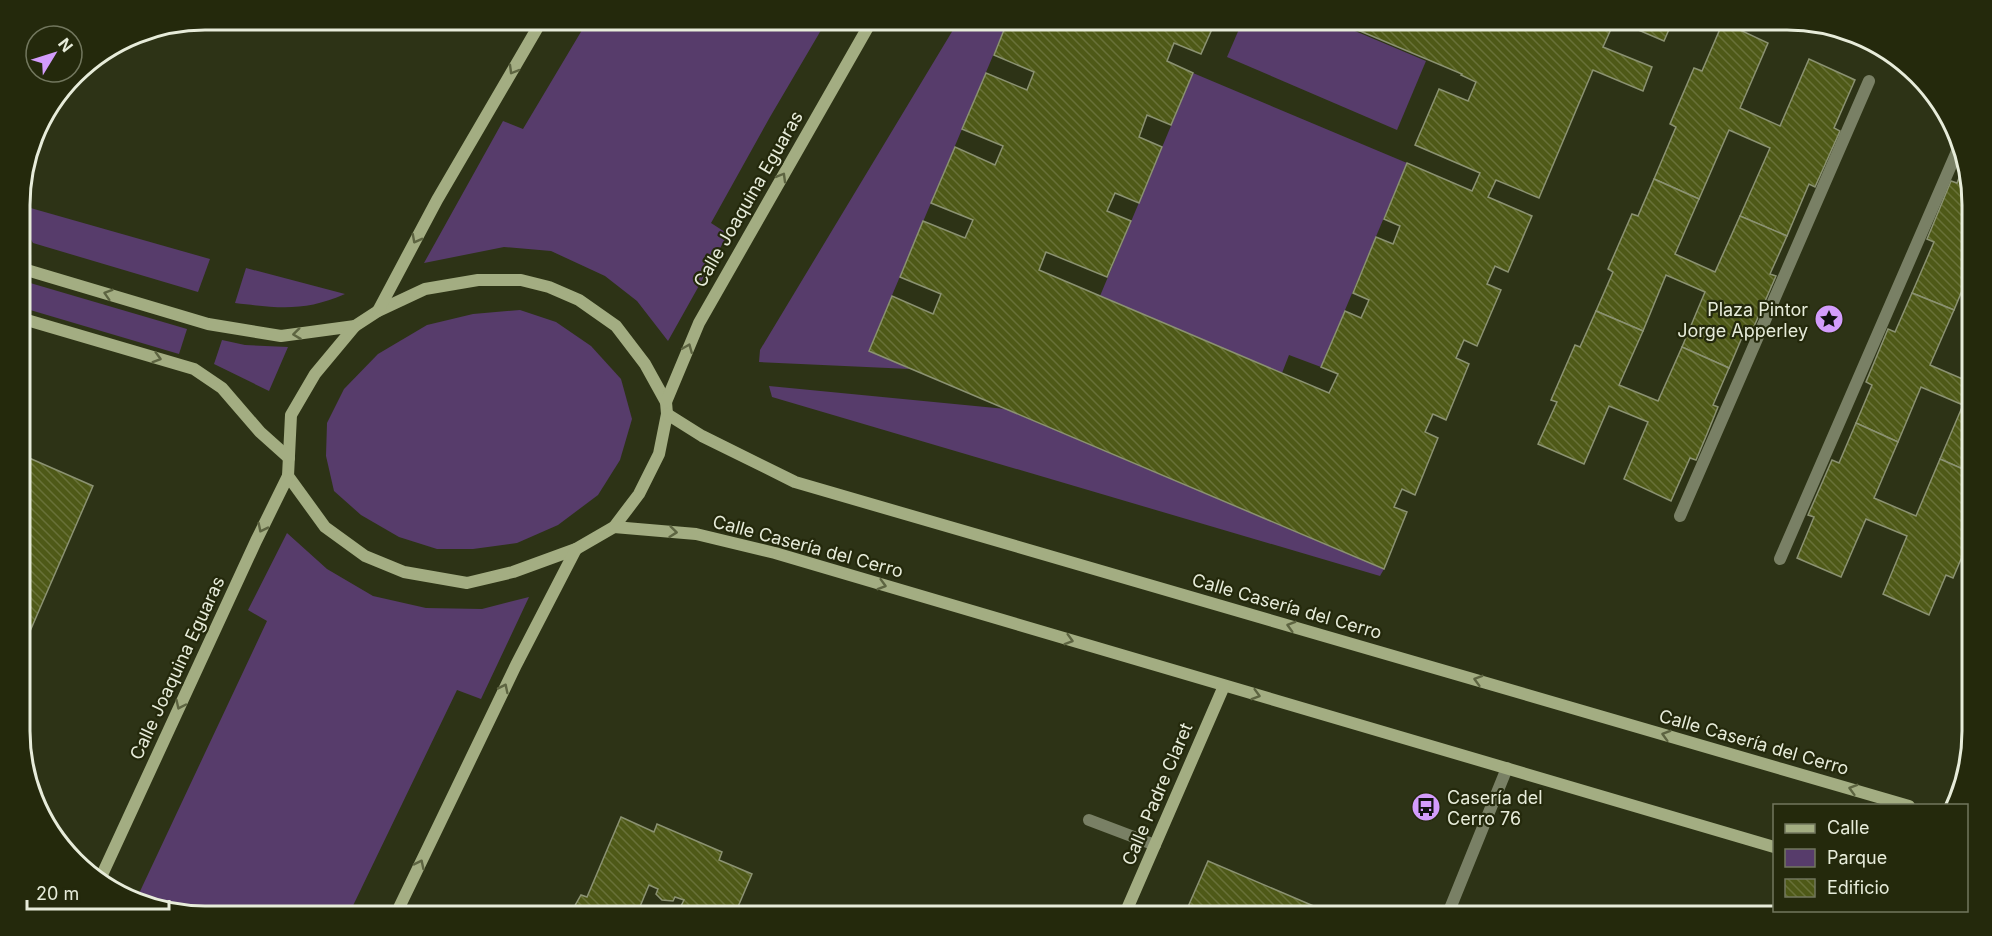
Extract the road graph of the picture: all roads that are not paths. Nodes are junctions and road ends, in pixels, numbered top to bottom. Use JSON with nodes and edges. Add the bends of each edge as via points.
{"nodes":[{"id":1,"x":536,"y":30,"type":"edge"},
{"id":2,"x":866,"y":30,"type":"edge"},
{"id":3,"x":1869,"y":81,"type":"dead end"},
{"id":4,"x":1955,"y":156,"type":"edge"},
{"id":5,"x":30,"y":271,"type":"edge"},
{"id":6,"x":378,"y":311,"type":"junction"},
{"id":7,"x":30,"y":321,"type":"edge"},
{"id":8,"x":356,"y":326,"type":"junction"},
{"id":9,"x":666,"y":408,"type":"junction"},
{"id":10,"x":289,"y":458,"type":"junction"},
{"id":11,"x":288,"y":476,"type":"junction"},
{"id":12,"x":1680,"y":516,"type":"dead end"},
{"id":13,"x":614,"y":527,"type":"junction"},
{"id":14,"x":576,"y":549,"type":"junction"},
{"id":15,"x":1780,"y":559,"type":"dead end"},
{"id":16,"x":1224,"y":686,"type":"junction"},
{"id":17,"x":1507,"y":768,"type":"junction"},
{"id":18,"x":1902,"y":804,"type":"edge"},
{"id":19,"x":1089,"y":820,"type":"dead end"},
{"id":20,"x":1155,"y":845,"type":"junction"},
{"id":21,"x":1773,"y":847,"type":"edge"},
{"id":22,"x":103,"y":873,"type":"edge"},
{"id":23,"x":400,"y":906,"type":"edge"},
{"id":24,"x":1128,"y":906,"type":"edge"},
{"id":25,"x":1451,"y":906,"type":"edge"}],
"edges":[{"from":1,"to":6,"type":"main road","one_way":true,"via":[[437,200]]},
{"from":9,"to":2,"type":"main road","name":"Calle Joaquina Eguaras","one_way":true,"via":[[699,323]]},
{"from":3,"to":12,"type":"street"},
{"from":4,"to":15,"type":"street"},
{"from":8,"to":5,"type":"main road","one_way":true,"via":[[281,336],[208,324]]},
{"from":6,"to":8,"type":"main road"},
{"from":6,"to":9,"type":"main road","via":[[425,289],[478,280],[521,280],[549,287],[579,300],[616,326],[645,364]]},
{"from":7,"to":10,"type":"main road","one_way":true,"via":[[194,369],[222,388]]},
{"from":8,"to":10,"type":"main road","via":[[315,374],[291,415]]},
{"from":9,"to":13,"type":"main road","name":"Calle Joaquina Eguaras","via":[[658,454],[639,494]]},
{"from":18,"to":9,"type":"main road","name":"Calle Casería del Cerro","one_way":true,"via":[[795,482],[702,436]]},
{"from":10,"to":11,"type":"main road"},
{"from":11,"to":14,"type":"main road","via":[[325,527],[365,556],[404,572],[467,583],[513,572]]},
{"from":11,"to":22,"type":"main road","name":"Calle Joaquina Eguaras","one_way":true},
{"from":13,"to":14,"type":"main road"},
{"from":13,"to":16,"type":"main road","name":"Calle Casería del Cerro","one_way":true,"via":[[696,534],[776,553]]},
{"from":23,"to":14,"type":"main road","one_way":true},
{"from":16,"to":17,"type":"main road","name":"Calle Casería del Cerro","one_way":true},
{"from":16,"to":20,"type":"main road","name":"Calle Padre Claret"},
{"from":17,"to":21,"type":"main road","name":"Calle Casería del Cerro"},
{"from":17,"to":25,"type":"street"},
{"from":19,"to":20,"type":"street"},
{"from":20,"to":24,"type":"main road","name":"Calle Padre Claret"}]}
